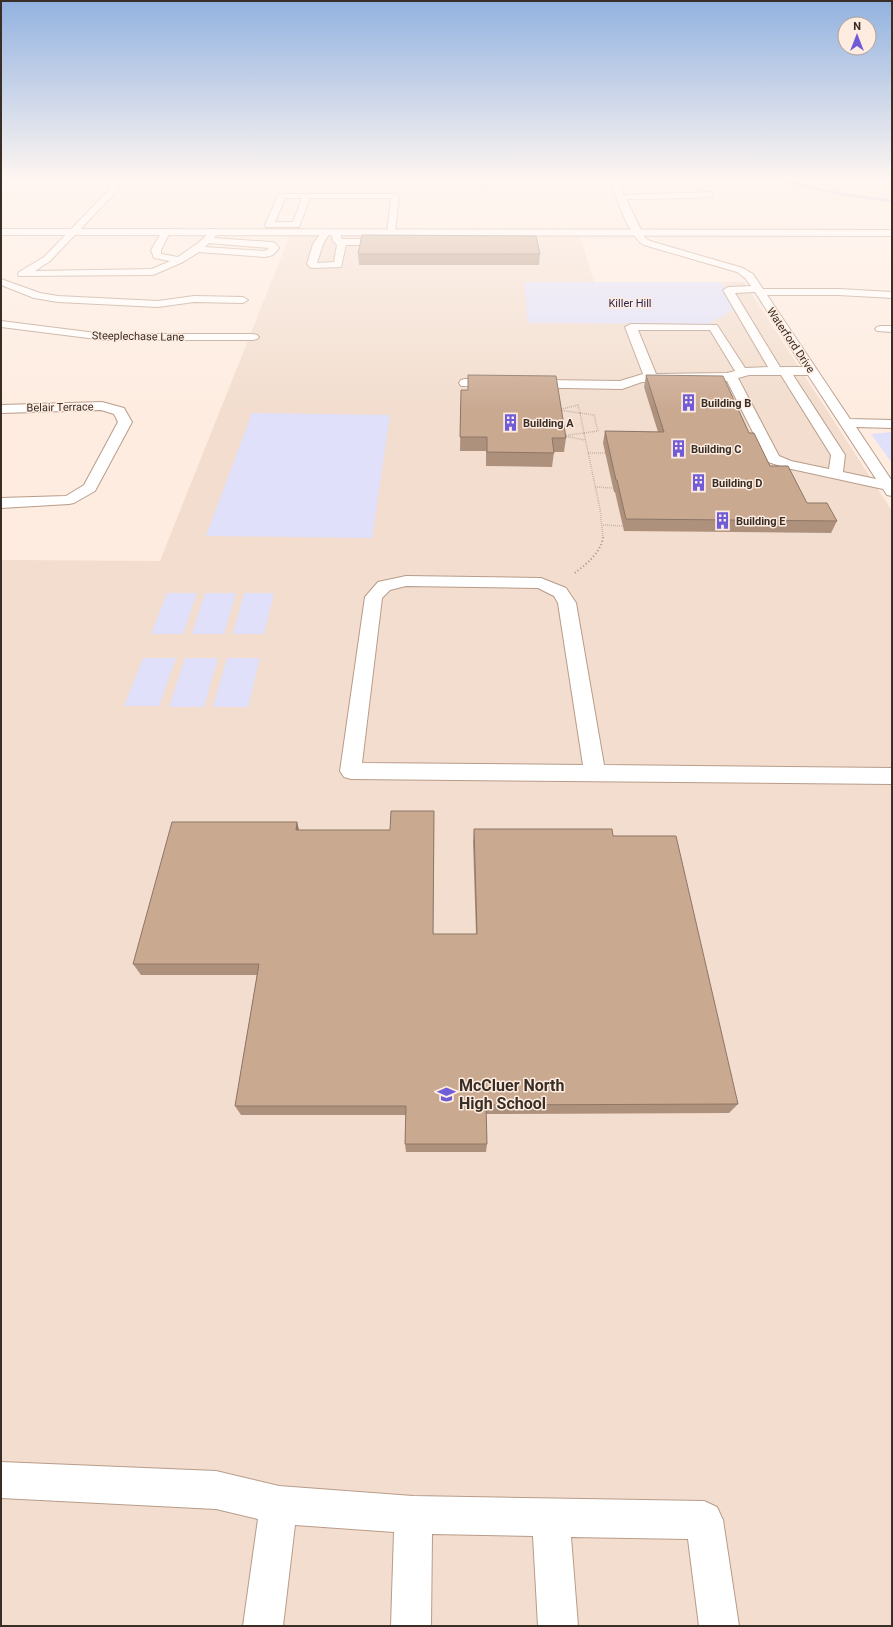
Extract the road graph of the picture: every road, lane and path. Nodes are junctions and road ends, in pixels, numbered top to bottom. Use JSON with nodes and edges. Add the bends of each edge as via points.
{"nodes":[{"id":1,"x":48,"y":258,"type":"edge"},
{"id":2,"x":168,"y":258,"type":"edge"},
{"id":3,"x":184,"y":258,"type":"edge"},
{"id":4,"x":314,"y":258,"type":"edge"},
{"id":5,"x":339,"y":258,"type":"edge"},
{"id":6,"x":697,"y":258,"type":"edge"},
{"id":7,"x":180,"y":260,"type":"junction"},
{"id":8,"x":20,"y":275,"type":"junction"},
{"id":9,"x":1,"y":276,"type":"edge"},
{"id":10,"x":1,"y":282,"type":"edge"},
{"id":11,"x":759,"y":291,"type":"junction"},
{"id":12,"x":891,"y":297,"type":"edge"},
{"id":13,"x":243,"y":300,"type":"dead end"},
{"id":14,"x":1,"y":324,"type":"edge"},
{"id":15,"x":35,"y":329,"type":"junction"},
{"id":16,"x":253,"y":337,"type":"dead end"},
{"id":17,"x":8,"y":338,"type":"dead end"},
{"id":18,"x":780,"y":371,"type":"junction"},
{"id":19,"x":812,"y":371,"type":"junction"},
{"id":20,"x":736,"y":375,"type":"junction"},
{"id":21,"x":651,"y":378,"type":"junction"},
{"id":22,"x":465,"y":383,"type":"dead end"},
{"id":23,"x":1,"y":409,"type":"edge"},
{"id":24,"x":580,"y":413,"type":"junction"},
{"id":25,"x":847,"y":423,"type":"junction"},
{"id":26,"x":892,"y":424,"type":"edge"},
{"id":27,"x":584,"y":433,"type":"junction"},
{"id":28,"x":585,"y":440,"type":"junction"},
{"id":29,"x":588,"y":453,"type":"junction"},
{"id":30,"x":605,"y":453,"type":"edge"},
{"id":31,"x":836,"y":475,"type":"junction"},
{"id":32,"x":595,"y":487,"type":"junction"},
{"id":33,"x":613,"y":488,"type":"edge"},
{"id":34,"x":890,"y":489,"type":"edge"},
{"id":35,"x":1,"y":503,"type":"edge"},
{"id":36,"x":603,"y":526,"type":"junction"},
{"id":37,"x":622,"y":526,"type":"edge"},
{"id":38,"x":575,"y":573,"type":"dead end"},
{"id":39,"x":595,"y":774,"type":"junction"},
{"id":40,"x":892,"y":776,"type":"edge"},
{"id":41,"x":1,"y":1480,"type":"edge"},
{"id":42,"x":279,"y":1505,"type":"junction"},
{"id":43,"x":413,"y":1516,"type":"junction"},
{"id":44,"x":551,"y":1517,"type":"junction"},
{"id":45,"x":264,"y":1626,"type":"edge"},
{"id":46,"x":411,"y":1626,"type":"edge"},
{"id":47,"x":558,"y":1626,"type":"edge"},
{"id":48,"x":719,"y":1626,"type":"edge"}],
"edges":[{"from":1,"to":8,"type":"street"},
{"from":2,"to":7,"type":"street"},
{"from":3,"to":7,"type":"street"},
{"from":4,"to":5,"type":"street","via":[[314,266],[338,265]]},
{"from":6,"to":11,"type":"street","name":"Waterford Drive","via":[[740,270],[749,276]]},
{"from":7,"to":8,"type":"street","via":[[153,272]]},
{"from":8,"to":9,"type":"street"},
{"from":8,"to":10,"type":"street"},
{"from":10,"to":13,"type":"street","via":[[38,296],[58,299],[158,304],[194,299]]},
{"from":11,"to":12,"type":"street","via":[[850,292]]},
{"from":11,"to":18,"type":"street","via":[[728,290]]},
{"from":11,"to":19,"type":"street","name":"Waterford Drive"},
{"from":14,"to":15,"type":"street","name":"Steeplechase Lane"},
{"from":15,"to":16,"type":"street","name":"Steeplechase Lane","via":[[104,338]]},
{"from":15,"to":17,"type":"street"},
{"from":18,"to":19,"type":"street"},
{"from":18,"to":20,"type":"street","via":[[749,371]]},
{"from":18,"to":31,"type":"street","via":[[838,455]]},
{"from":19,"to":25,"type":"street","name":"Waterford Drive"},
{"from":20,"to":21,"type":"street"},
{"from":20,"to":21,"type":"street","via":[[713,327],[631,327]]},
{"from":20,"to":31,"type":"street","via":[[773,459]]},
{"from":21,"to":22,"type":"street","via":[[640,378],[622,385]]},
{"from":23,"to":35,"type":"street","name":"Belair Terrace","via":[[102,406],[119,411],[125,422],[90,488],[70,500]]},
{"from":24,"to":24,"type":"path","via":[[565,411],[558,410],[578,405]]},
{"from":24,"to":27,"type":"path"},
{"from":24,"to":27,"type":"path","via":[[594,415],[598,431]]},
{"from":25,"to":26,"type":"street"},
{"from":25,"to":34,"type":"street","name":"Waterford Drive"},
{"from":27,"to":28,"type":"path"},
{"from":27,"to":28,"type":"path","via":[[562,436]]},
{"from":28,"to":29,"type":"path"},
{"from":29,"to":30,"type":"path"},
{"from":29,"to":32,"type":"path"},
{"from":31,"to":34,"type":"street"},
{"from":32,"to":33,"type":"path"},
{"from":32,"to":36,"type":"path"},
{"from":36,"to":37,"type":"path"},
{"from":36,"to":38,"type":"path","via":[[602,543],[593,556]]},
{"from":39,"to":39,"type":"street","via":[[351,771],[374,597],[384,586],[406,581],[541,583],[560,592],[567,603]]},
{"from":39,"to":40,"type":"street"},
{"from":41,"to":42,"type":"street","via":[[216,1490]]},
{"from":42,"to":43,"type":"street"},
{"from":42,"to":45,"type":"street"},
{"from":43,"to":44,"type":"street"},
{"from":43,"to":46,"type":"street"},
{"from":44,"to":47,"type":"street"},
{"from":44,"to":48,"type":"street","via":[[704,1520]]}]}
